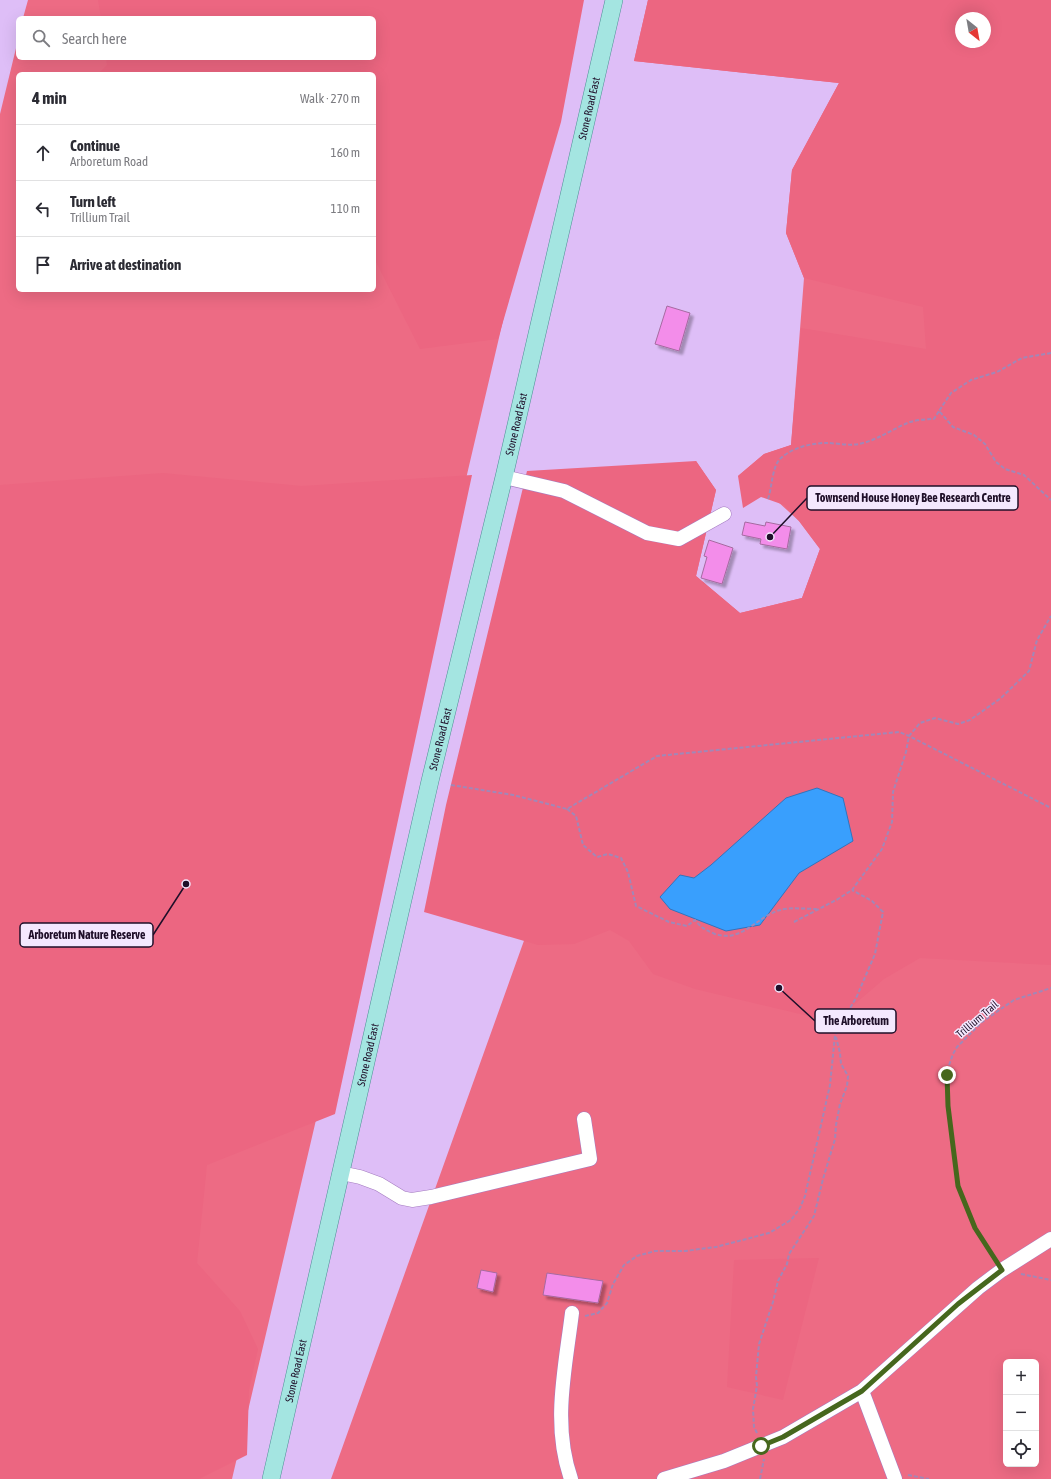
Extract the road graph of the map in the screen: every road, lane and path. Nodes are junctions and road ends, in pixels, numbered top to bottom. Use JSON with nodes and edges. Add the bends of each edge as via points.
{"nodes":[{"id":1,"x":614,"y":0,"type":"edge"},
{"id":2,"x":1051,"y":353,"type":"edge"},
{"id":3,"x":939,"y":411,"type":"junction"},
{"id":4,"x":504,"y":477,"type":"junction"},
{"id":5,"x":768,"y":499,"type":"dead end"},
{"id":6,"x":1051,"y":500,"type":"edge"},
{"id":7,"x":724,"y":514,"type":"dead end"},
{"id":8,"x":1051,"y":616,"type":"edge"},
{"id":9,"x":909,"y":736,"type":"junction"},
{"id":10,"x":451,"y":784,"type":"dead end"},
{"id":11,"x":1051,"y":808,"type":"edge"},
{"id":12,"x":567,"y":809,"type":"junction"},
{"id":13,"x":852,"y":890,"type":"junction"},
{"id":14,"x":819,"y":909,"type":"junction"},
{"id":15,"x":794,"y":922,"type":"dead end"},
{"id":16,"x":1051,"y":988,"type":"edge"},
{"id":17,"x":835,"y":1035,"type":"junction"},
{"id":18,"x":584,"y":1119,"type":"dead end"},
{"id":19,"x":341,"y":1172,"type":"junction"},
{"id":20,"x":1051,"y":1238,"type":"edge"},
{"id":21,"x":1002,"y":1270,"type":"junction"},
{"id":22,"x":1051,"y":1280,"type":"edge"},
{"id":23,"x":572,"y":1317,"type":"joint"},
{"id":24,"x":862,"y":1391,"type":"junction"},
{"id":25,"x":761,"y":1446,"type":"junction"},
{"id":26,"x":894,"y":1475,"type":"edge"},
{"id":27,"x":271,"y":1479,"type":"edge"},
{"id":28,"x":571,"y":1479,"type":"edge"},
{"id":29,"x":664,"y":1479,"type":"edge"},
{"id":30,"x":760,"y":1479,"type":"edge"},
{"id":31,"x":929,"y":1479,"type":"edge"}],
"edges":[{"from":1,"to":4,"type":"main road","name":"Stone Road East"},
{"from":2,"to":3,"type":"path","via":[[1022,358],[997,372],[971,380],[951,393]]},
{"from":3,"to":5,"type":"path","via":[[934,419],[911,422],[879,438],[858,444],[810,444],[794,450],[779,459]]},
{"from":3,"to":6,"type":"path","via":[[953,427],[974,435],[985,444],[996,462],[1005,469],[1024,475]]},
{"from":4,"to":7,"type":"street","via":[[564,491],[647,533],[680,539]]},
{"from":4,"to":19,"type":"main road","name":"Stone Road East"},
{"from":8,"to":9,"type":"path","via":[[1037,640],[1029,671],[1001,698],[970,720],[958,724],[935,718],[920,723]]},
{"from":9,"to":11,"type":"path"},
{"from":9,"to":12,"type":"path","via":[[899,732],[657,756]]},
{"from":9,"to":13,"type":"path","via":[[892,792],[892,822],[882,849]]},
{"from":10,"to":12,"type":"path","via":[[513,795]]},
{"from":12,"to":14,"type":"path","via":[[576,816],[583,845],[596,857],[608,854],[622,858],[636,906],[669,922],[687,926],[695,920],[702,929],[735,936],[781,909]]},
{"from":13,"to":14,"type":"path"},
{"from":13,"to":17,"type":"path","via":[[872,901],[883,912],[875,954],[857,996]]},
{"from":14,"to":15,"type":"path"},
{"from":16,"to":21,"type":"path","name":"Trillium Trail","via":[[1014,1000],[988,1018],[957,1047],[948,1068],[948,1106],[958,1186],[975,1228]]},
{"from":17,"to":23,"type":"path","via":[[830,1085],[805,1196],[791,1220],[769,1233],[716,1247],[655,1251],[637,1256],[624,1265],[613,1284],[607,1303],[598,1312]]},
{"from":17,"to":25,"type":"path","via":[[841,1064],[848,1076],[847,1086],[840,1104],[835,1139],[814,1216],[789,1254],[759,1344],[753,1408],[754,1427]]},
{"from":18,"to":19,"type":"street","via":[[590,1159],[431,1197],[412,1200],[402,1198],[379,1184]]},
{"from":19,"to":27,"type":"main road","name":"Stone Road East"},
{"from":20,"to":21,"type":"street"},
{"from":21,"to":22,"type":"path"},
{"from":21,"to":24,"type":"street","via":[[958,1304]]},
{"from":23,"to":28,"type":"street","via":[[560,1424],[565,1462]]},
{"from":24,"to":25,"type":"street","via":[[783,1437]]},
{"from":24,"to":26,"type":"street"},
{"from":25,"to":29,"type":"street","via":[[724,1461]]},
{"from":25,"to":30,"type":"path","via":[[764,1457]]},
{"from":26,"to":31,"type":"path"}]}
